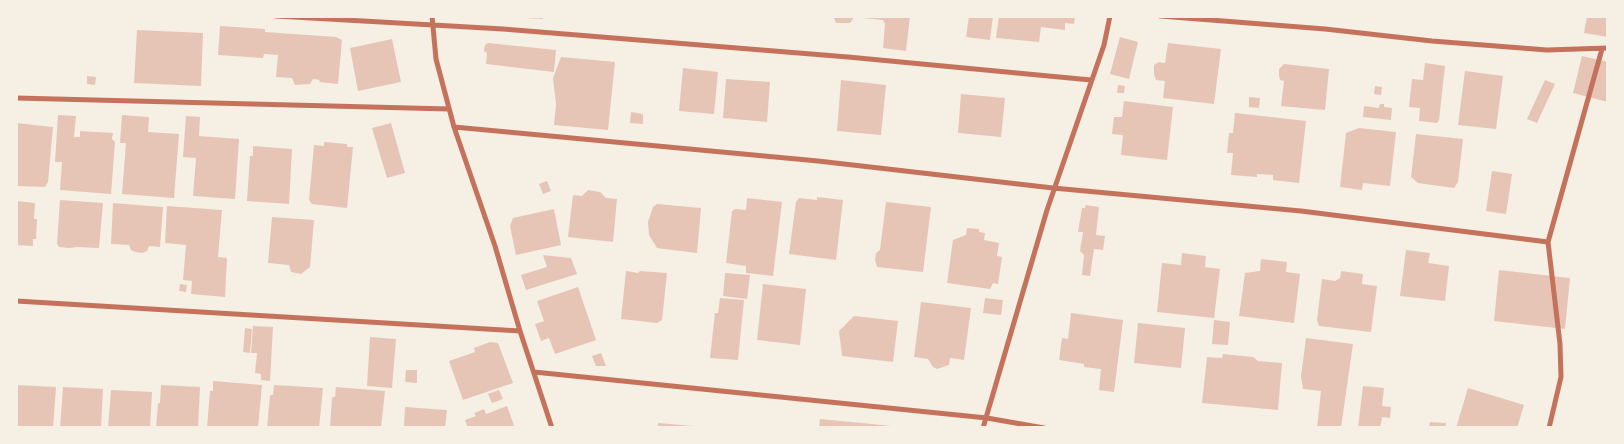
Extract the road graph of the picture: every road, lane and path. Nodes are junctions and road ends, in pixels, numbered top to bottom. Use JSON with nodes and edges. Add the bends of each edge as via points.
{"nodes":[{"id":1,"x":276,"y":16,"type":"edge"},
{"id":2,"x":432,"y":16,"type":"edge"},
{"id":3,"x":1110,"y":16,"type":"edge"},
{"id":4,"x":1160,"y":16,"type":"edge"},
{"id":5,"x":432,"y":25,"type":"junction"},
{"id":6,"x":1605,"y":49,"type":"edge"},
{"id":7,"x":1092,"y":80,"type":"junction"},
{"id":8,"x":16,"y":98,"type":"edge"},
{"id":9,"x":449,"y":109,"type":"junction"},
{"id":10,"x":454,"y":127,"type":"junction"},
{"id":11,"x":1054,"y":188,"type":"junction"},
{"id":12,"x":1548,"y":242,"type":"junction"},
{"id":13,"x":16,"y":301,"type":"edge"},
{"id":14,"x":520,"y":330,"type":"junction"},
{"id":15,"x":534,"y":372,"type":"junction"},
{"id":16,"x":987,"y":418,"type":"junction"},
{"id":17,"x":552,"y":428,"type":"edge"},
{"id":18,"x":983,"y":428,"type":"edge"},
{"id":19,"x":1044,"y":428,"type":"edge"},
{"id":20,"x":1549,"y":428,"type":"edge"}],
"edges":[{"from":1,"to":5,"type":"street"},
{"from":2,"to":5,"type":"street"},
{"from":3,"to":7,"type":"street"},
{"from":4,"to":6,"type":"street","via":[[1547,50]]},
{"from":5,"to":7,"type":"street","via":[[848,57]]},
{"from":5,"to":9,"type":"street","via":[[436,59]]},
{"from":6,"to":12,"type":"street"},
{"from":7,"to":11,"type":"street"},
{"from":8,"to":9,"type":"street"},
{"from":9,"to":10,"type":"street"},
{"from":10,"to":11,"type":"street","via":[[818,161]]},
{"from":10,"to":14,"type":"street"},
{"from":11,"to":12,"type":"street","via":[[1301,212]]},
{"from":11,"to":16,"type":"street"},
{"from":12,"to":20,"type":"street","via":[[1561,369]]},
{"from":13,"to":14,"type":"street"},
{"from":14,"to":15,"type":"street"},
{"from":15,"to":16,"type":"street"},
{"from":15,"to":17,"type":"street"},
{"from":16,"to":18,"type":"street"},
{"from":16,"to":19,"type":"street"}]}
